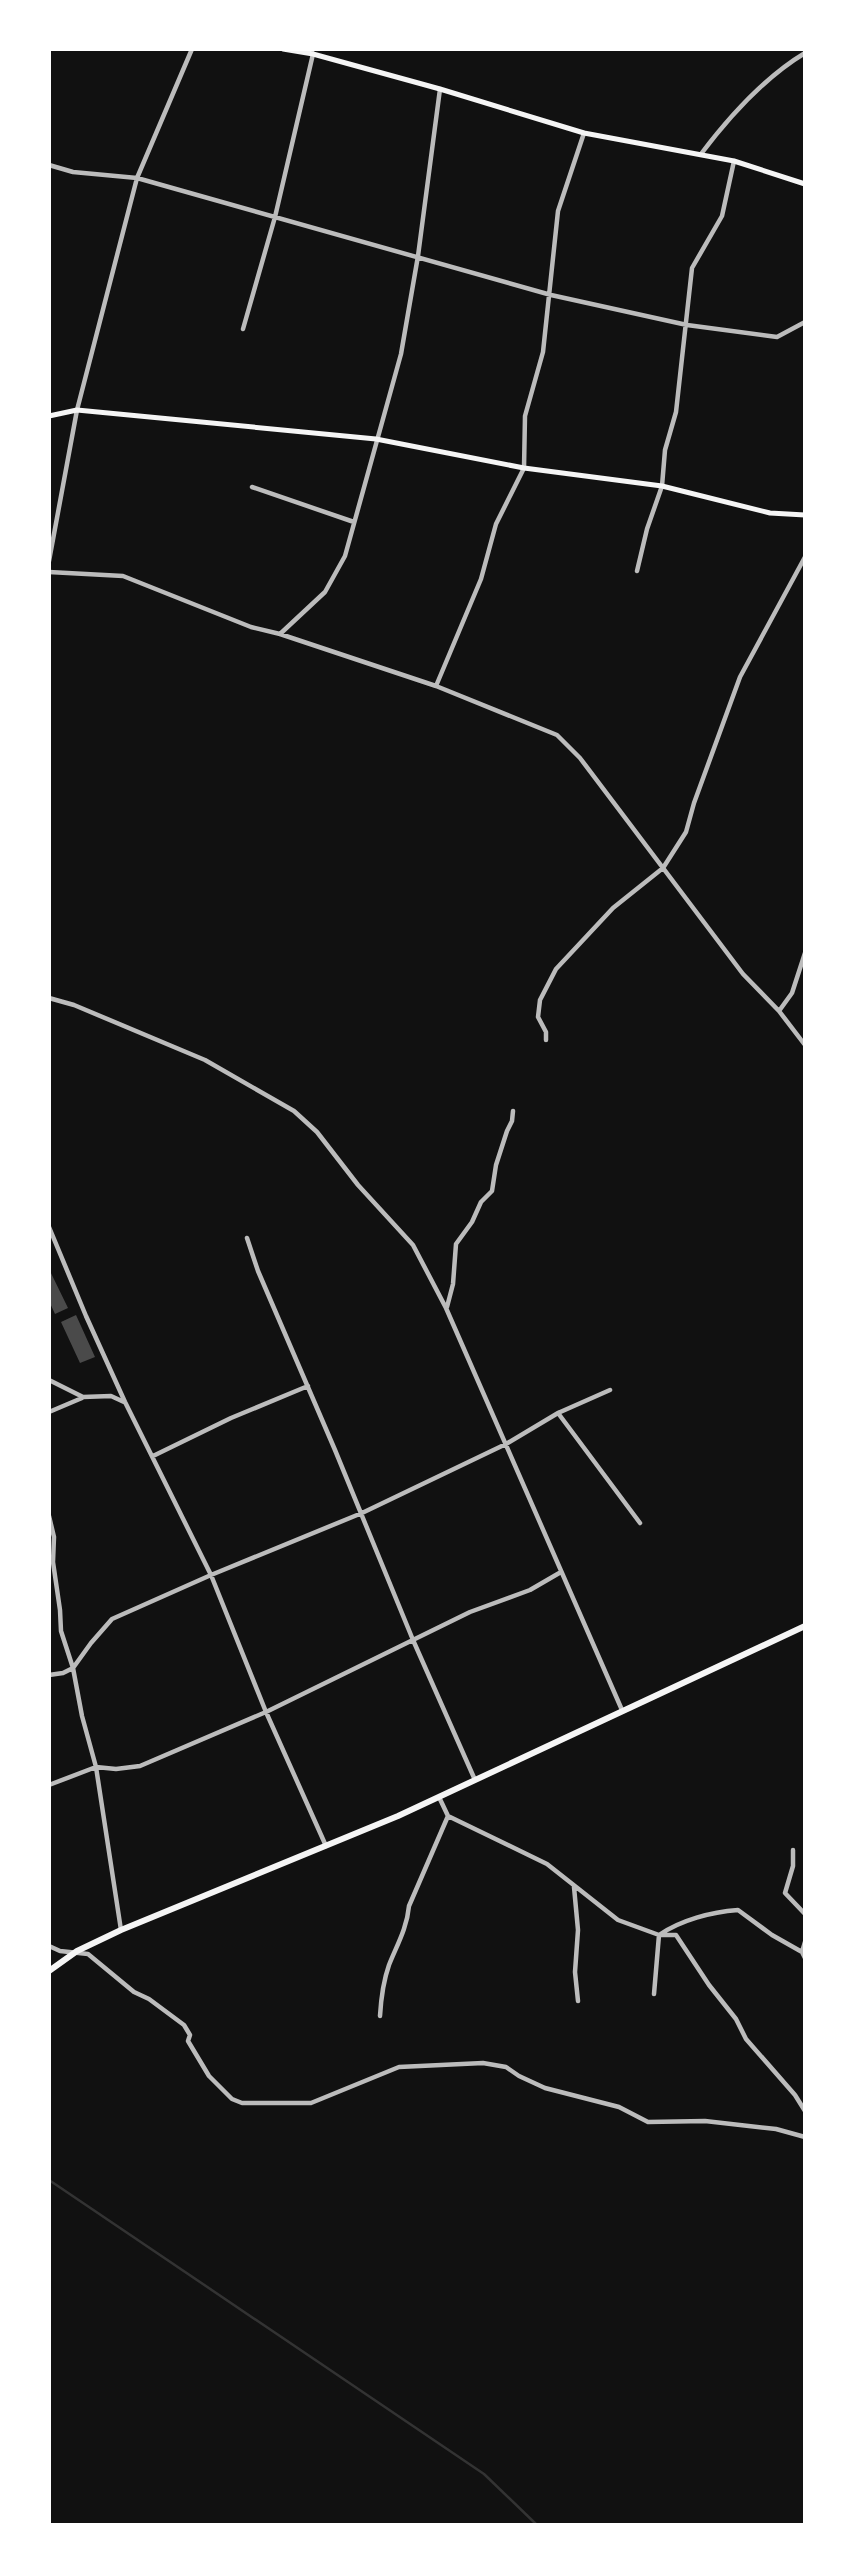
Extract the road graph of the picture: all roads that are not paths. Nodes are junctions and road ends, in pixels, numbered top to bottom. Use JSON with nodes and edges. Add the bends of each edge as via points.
{"nodes":[{"id":1,"x":192,"y":49,"type":"edge"},
{"id":2,"x":283,"y":49,"type":"edge"},
{"id":3,"x":311,"y":52,"type":"edge"},
{"id":4,"x":805,"y":53,"type":"edge"},
{"id":5,"x":440,"y":89,"type":"junction"},
{"id":6,"x":584,"y":133,"type":"junction"},
{"id":7,"x":701,"y":154,"type":"junction"},
{"id":8,"x":734,"y":161,"type":"junction"},
{"id":9,"x":49,"y":165,"type":"edge"},
{"id":10,"x":137,"y":178,"type":"junction"},
{"id":11,"x":805,"y":184,"type":"edge"},
{"id":12,"x":275,"y":217,"type":"junction"},
{"id":13,"x":418,"y":257,"type":"junction"},
{"id":14,"x":551,"y":295,"type":"junction"},
{"id":15,"x":805,"y":322,"type":"edge"},
{"id":16,"x":687,"y":325,"type":"junction"},
{"id":17,"x":243,"y":329,"type":"dead end"},
{"id":18,"x":77,"y":410,"type":"junction"},
{"id":19,"x":49,"y":416,"type":"edge"},
{"id":20,"x":376,"y":439,"type":"junction"},
{"id":21,"x":524,"y":468,"type":"junction"},
{"id":22,"x":252,"y":486,"type":"dead end"},
{"id":23,"x":662,"y":486,"type":"junction"},
{"id":24,"x":805,"y":514,"type":"edge"},
{"id":25,"x":354,"y":522,"type":"junction"},
{"id":26,"x":805,"y":557,"type":"edge"},
{"id":27,"x":49,"y":561,"type":"edge"},
{"id":28,"x":637,"y":571,"type":"dead end"},
{"id":29,"x":49,"y":572,"type":"edge"},
{"id":30,"x":280,"y":634,"type":"junction"},
{"id":31,"x":436,"y":686,"type":"junction"},
{"id":32,"x":663,"y":868,"type":"junction"},
{"id":33,"x":805,"y":953,"type":"edge"},
{"id":34,"x":49,"y":998,"type":"edge"},
{"id":35,"x":779,"y":1011,"type":"junction"},
{"id":36,"x":546,"y":1040,"type":"dead end"},
{"id":37,"x":805,"y":1045,"type":"edge"},
{"id":38,"x":513,"y":1111,"type":"dead end"},
{"id":39,"x":49,"y":1227,"type":"edge"},
{"id":40,"x":247,"y":1238,"type":"dead end"},
{"id":41,"x":446,"y":1308,"type":"junction"},
{"id":42,"x":49,"y":1380,"type":"edge"},
{"id":43,"x":308,"y":1386,"type":"junction"},
{"id":44,"x":610,"y":1390,"type":"dead end"},
{"id":45,"x":83,"y":1397,"type":"junction"},
{"id":46,"x":125,"y":1402,"type":"junction"},
{"id":47,"x":49,"y":1412,"type":"edge"},
{"id":48,"x":558,"y":1413,"type":"junction"},
{"id":49,"x":506,"y":1444,"type":"junction"},
{"id":50,"x":153,"y":1456,"type":"junction"},
{"id":51,"x":362,"y":1513,"type":"junction"},
{"id":52,"x":49,"y":1516,"type":"edge"},
{"id":53,"x":640,"y":1523,"type":"dead end"},
{"id":54,"x":561,"y":1572,"type":"junction"},
{"id":55,"x":211,"y":1574,"type":"junction"},
{"id":56,"x":805,"y":1626,"type":"edge"},
{"id":57,"x":413,"y":1640,"type":"junction"},
{"id":58,"x":74,"y":1668,"type":"junction"},
{"id":59,"x":49,"y":1675,"type":"edge"},
{"id":60,"x":622,"y":1710,"type":"junction"},
{"id":61,"x":266,"y":1712,"type":"junction"},
{"id":62,"x":96,"y":1767,"type":"junction"},
{"id":63,"x":475,"y":1780,"type":"junction"},
{"id":64,"x":49,"y":1785,"type":"edge"},
{"id":65,"x":439,"y":1797,"type":"junction"},
{"id":66,"x":447,"y":1816,"type":"junction"},
{"id":67,"x":326,"y":1846,"type":"junction"},
{"id":68,"x":793,"y":1850,"type":"dead end"},
{"id":69,"x":573,"y":1886,"type":"junction"},
{"id":70,"x":805,"y":1914,"type":"edge"},
{"id":71,"x":121,"y":1930,"type":"junction"},
{"id":72,"x":659,"y":1935,"type":"junction"},
{"id":73,"x":805,"y":1941,"type":"edge"},
{"id":74,"x":49,"y":1946,"type":"edge"},
{"id":75,"x":77,"y":1951,"type":"junction"},
{"id":76,"x":804,"y":1955,"type":"edge"},
{"id":77,"x":49,"y":1971,"type":"edge"},
{"id":78,"x":654,"y":1994,"type":"dead end"},
{"id":79,"x":578,"y":2001,"type":"dead end"},
{"id":80,"x":380,"y":2016,"type":"dead end"},
{"id":81,"x":805,"y":2110,"type":"edge"},
{"id":82,"x":805,"y":2137,"type":"edge"}],
"edges":[{"from":1,"to":10,"type":"street"},
{"from":2,"to":3,"type":"main road"},
{"from":3,"to":5,"type":"main road"},
{"from":3,"to":12,"type":"street"},
{"from":4,"to":7,"type":"street","via":[[760,89]]},
{"from":5,"to":6,"type":"main road"},
{"from":5,"to":13,"type":"street"},
{"from":6,"to":7,"type":"main road"},
{"from":6,"to":14,"type":"street","via":[[558,211]]},
{"from":7,"to":8,"type":"main road"},
{"from":8,"to":11,"type":"main road"},
{"from":8,"to":16,"type":"street","via":[[722,216],[692,268]]},
{"from":9,"to":10,"type":"street"},
{"from":10,"to":12,"type":"street"},
{"from":10,"to":18,"type":"street"},
{"from":12,"to":13,"type":"street"},
{"from":12,"to":17,"type":"street"},
{"from":13,"to":14,"type":"street"},
{"from":13,"to":20,"type":"street","via":[[401,354]]},
{"from":14,"to":16,"type":"street"},
{"from":14,"to":21,"type":"street","via":[[543,352],[525,416]]},
{"from":15,"to":16,"type":"street","via":[[777,337]]},
{"from":16,"to":23,"type":"street"},
{"from":18,"to":19,"type":"main road"},
{"from":18,"to":20,"type":"main road"},
{"from":18,"to":27,"type":"street"},
{"from":20,"to":21,"type":"main road"},
{"from":20,"to":25,"type":"street"},
{"from":21,"to":23,"type":"main road"},
{"from":21,"to":31,"type":"street","via":[[496,524],[481,579]]},
{"from":22,"to":25,"type":"street"},
{"from":23,"to":24,"type":"main road","via":[[770,513]]},
{"from":23,"to":28,"type":"street"},
{"from":25,"to":30,"type":"street","via":[[345,556],[325,592]]},
{"from":26,"to":32,"type":"street","via":[[740,677],[686,832]]},
{"from":29,"to":30,"type":"street","via":[[123,576]]},
{"from":30,"to":31,"type":"street"},
{"from":31,"to":32,"type":"street","via":[[557,735],[580,758]]},
{"from":32,"to":35,"type":"street","via":[[743,974]]},
{"from":32,"to":36,"type":"street","via":[[613,908],[556,968],[540,1000],[538,1017]]},
{"from":33,"to":35,"type":"street","via":[[792,993]]},
{"from":34,"to":41,"type":"street","via":[[205,1060],[294,1111],[413,1245]]},
{"from":35,"to":37,"type":"street"},
{"from":38,"to":41,"type":"street","via":[[492,1191],[456,1244]]},
{"from":39,"to":46,"type":"street"},
{"from":40,"to":43,"type":"street"},
{"from":41,"to":49,"type":"street"},
{"from":42,"to":45,"type":"street"},
{"from":43,"to":50,"type":"street"},
{"from":43,"to":51,"type":"street"},
{"from":44,"to":48,"type":"street"},
{"from":45,"to":46,"type":"street","via":[[111,1396]]},
{"from":45,"to":47,"type":"street"},
{"from":46,"to":50,"type":"street"},
{"from":48,"to":49,"type":"street"},
{"from":48,"to":53,"type":"street"},
{"from":49,"to":51,"type":"street"},
{"from":49,"to":54,"type":"street"},
{"from":50,"to":55,"type":"street"},
{"from":51,"to":55,"type":"street"},
{"from":51,"to":57,"type":"street"},
{"from":52,"to":58,"type":"street","via":[[61,1631]]},
{"from":54,"to":57,"type":"street"},
{"from":54,"to":60,"type":"street"},
{"from":55,"to":58,"type":"street","via":[[112,1619]]},
{"from":55,"to":61,"type":"street"},
{"from":56,"to":60,"type":"main road"},
{"from":57,"to":61,"type":"street"},
{"from":57,"to":63,"type":"street"},
{"from":58,"to":59,"type":"street"},
{"from":58,"to":62,"type":"street"},
{"from":60,"to":63,"type":"main road"},
{"from":61,"to":62,"type":"street","via":[[140,1766]]},
{"from":61,"to":67,"type":"street"},
{"from":62,"to":64,"type":"street"},
{"from":62,"to":71,"type":"street"},
{"from":63,"to":65,"type":"main road"},
{"from":65,"to":66,"type":"street"},
{"from":65,"to":67,"type":"main road"},
{"from":66,"to":69,"type":"street","via":[[547,1864]]},
{"from":66,"to":80,"type":"street","via":[[409,1906],[382,1991]]},
{"from":67,"to":71,"type":"main road"},
{"from":68,"to":70,"type":"street","via":[[785,1893]]},
{"from":69,"to":72,"type":"street","via":[[618,1920]]},
{"from":69,"to":79,"type":"street"},
{"from":71,"to":75,"type":"main road"},
{"from":72,"to":76,"type":"street","via":[[715,1912],[738,1910]]},
{"from":72,"to":78,"type":"street"},
{"from":72,"to":81,"type":"street","via":[[676,1936],[746,2039]]},
{"from":73,"to":76,"type":"street"},
{"from":74,"to":75,"type":"street"},
{"from":75,"to":77,"type":"main road"},
{"from":75,"to":82,"type":"street","via":[[100,1962],[134,1992],[184,2025],[196,2057],[236,2102],[311,2102],[399,2067],[483,2063],[506,2067],[533,2084],[619,2107],[648,2122],[705,2121]]}]}
